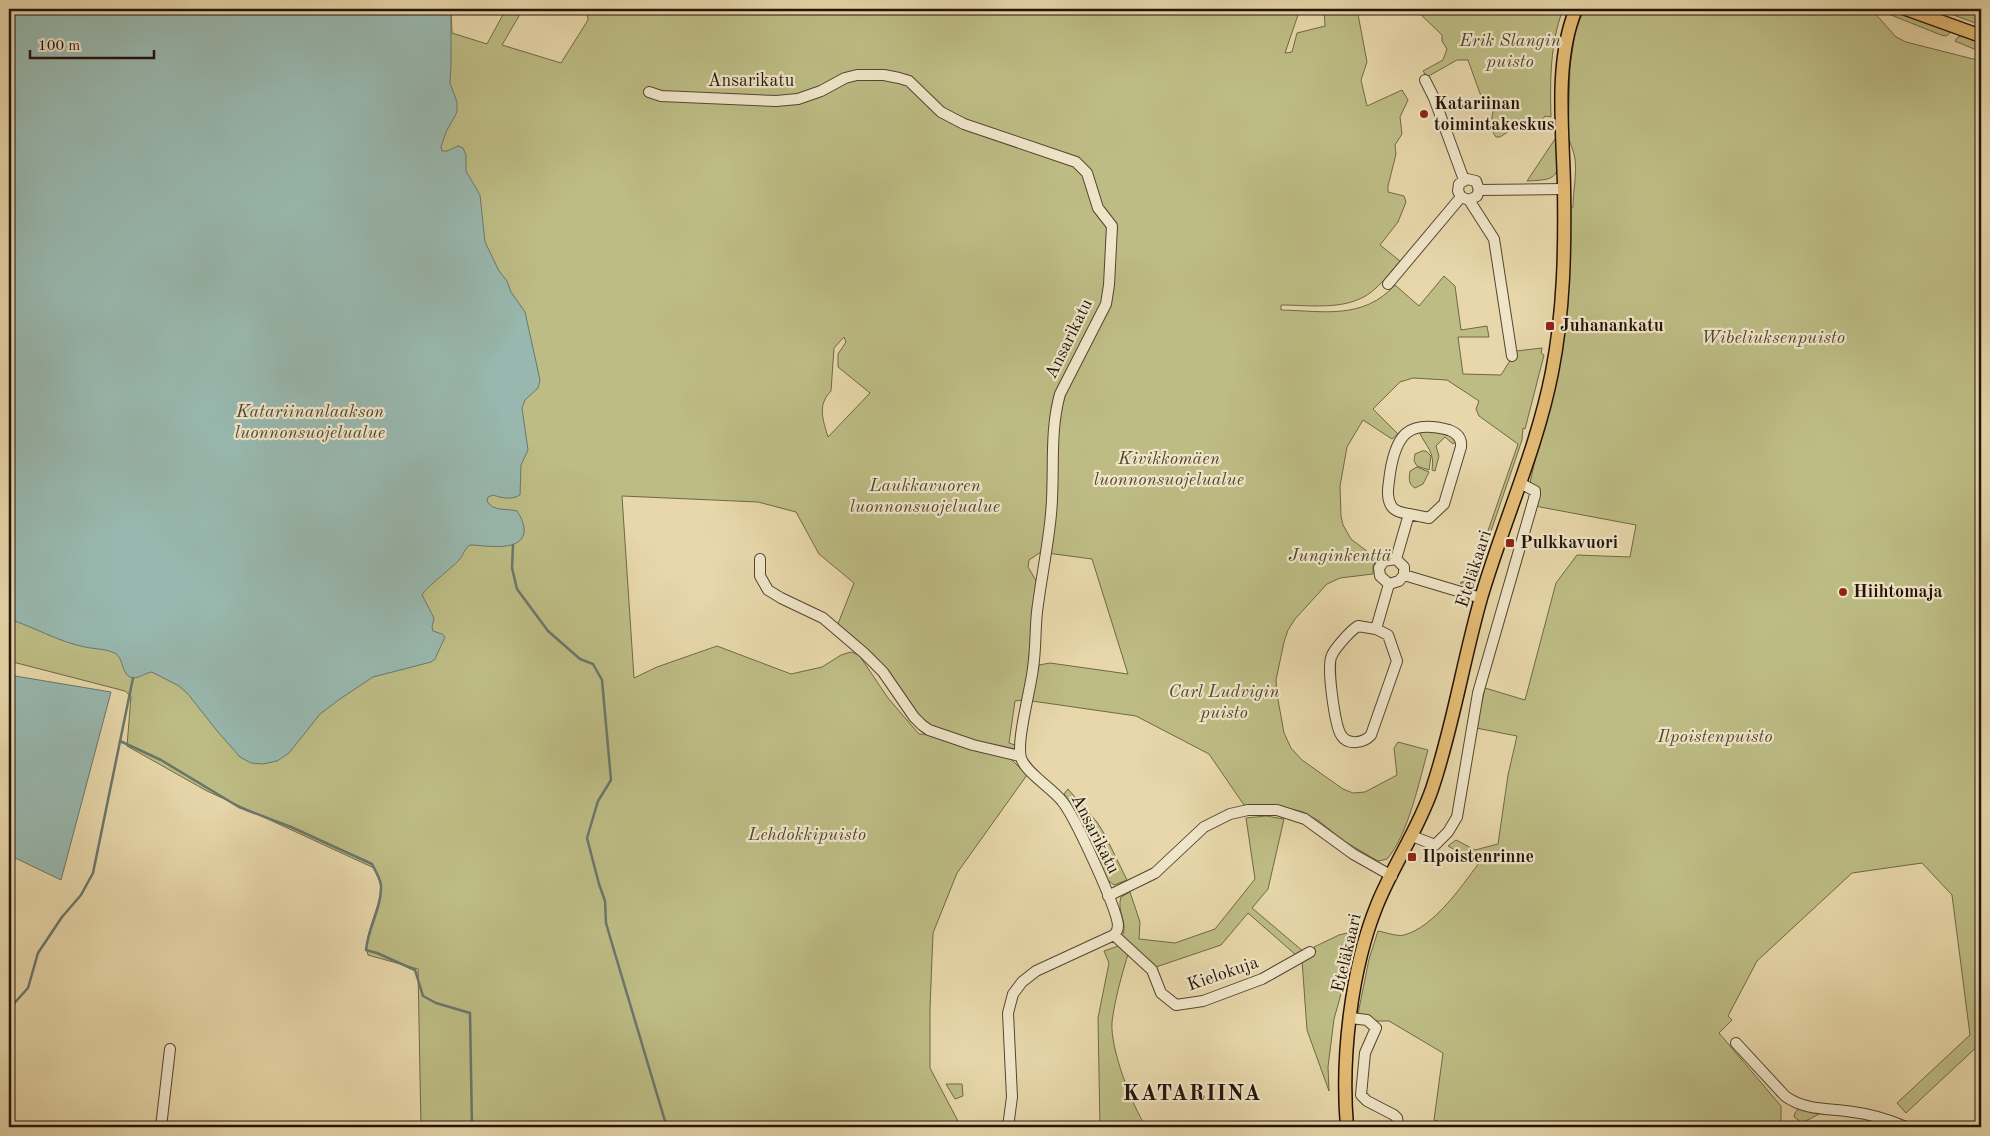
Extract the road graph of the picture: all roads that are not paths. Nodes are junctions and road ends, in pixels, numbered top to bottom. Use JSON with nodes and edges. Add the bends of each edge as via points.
{"nodes":[{"id":1,"x":1576,"y":9,"type":"edge"},
{"id":2,"x":1906,"y":9,"type":"edge"},
{"id":3,"x":1981,"y":36,"type":"edge"},
{"id":4,"x":1424,"y":80,"type":"dead end"},
{"id":5,"x":649,"y":92,"type":"dead end"},
{"id":6,"x":1464,"y":180,"type":"junction"},
{"id":7,"x":1564,"y":189,"type":"junction"},
{"id":8,"x":1479,"y":190,"type":"junction"},
{"id":9,"x":1465,"y":198,"type":"junction"},
{"id":10,"x":1388,"y":284,"type":"dead end"},
{"id":11,"x":1512,"y":356,"type":"dead end"},
{"id":12,"x":1520,"y":483,"type":"junction"},
{"id":13,"x":1409,"y":514,"type":"junction"},
{"id":14,"x":760,"y":558,"type":"dead end"},
{"id":15,"x":1396,"y":559,"type":"junction"},
{"id":16,"x":1404,"y":575,"type":"junction"},
{"id":17,"x":1389,"y":584,"type":"junction"},
{"id":18,"x":1481,"y":598,"type":"junction"},
{"id":19,"x":1376,"y":628,"type":"junction"},
{"id":20,"x":1020,"y":756,"type":"junction"},
{"id":21,"x":1412,"y":836,"type":"junction"},
{"id":22,"x":1392,"y":876,"type":"junction"},
{"id":23,"x":1108,"y":896,"type":"junction"},
{"id":24,"x":1114,"y":935,"type":"junction"},
{"id":25,"x":1310,"y":952,"type":"dead end"},
{"id":26,"x":1351,"y":1018,"type":"junction"},
{"id":27,"x":1736,"y":1043,"type":"dead end"},
{"id":28,"x":170,"y":1049,"type":"dead end"},
{"id":29,"x":161,"y":1127,"type":"edge"},
{"id":30,"x":1008,"y":1127,"type":"edge"},
{"id":31,"x":1347,"y":1127,"type":"edge"},
{"id":32,"x":1399,"y":1127,"type":"edge"},
{"id":33,"x":1906,"y":1127,"type":"edge"}],
"edges":[{"from":1,"to":7,"type":"main road","name":"Eteläkaari","via":[[1567,40],[1563,72]]},
{"from":2,"to":3,"type":"main road"},
{"from":4,"to":6,"type":"street","via":[[1434,98]]},
{"from":5,"to":20,"type":"street","name":"Ansarikatu","via":[[661,96],[786,100],[810,96],[845,78],[884,75],[909,81],[941,112],[958,122],[1069,158],[1087,173],[1098,208],[1112,226],[1109,285],[1106,304],[1057,405],[1051,514]]},
{"from":6,"to":8,"type":"street","via":[[1476,182]]},
{"from":6,"to":9,"type":"street","via":[[1458,187]]},
{"from":7,"to":8,"type":"street"},
{"from":7,"to":12,"type":"main road","name":"Eteläkaari","via":[[1565,242],[1557,347],[1547,398]]},
{"from":8,"to":9,"type":"street","via":[[1475,198]]},
{"from":9,"to":10,"type":"street"},
{"from":9,"to":11,"type":"street","via":[[1494,239]]},
{"from":12,"to":18,"type":"main road","name":"Eteläkaari"},
{"from":12,"to":21,"type":"street","via":[[1535,491],[1535,495],[1478,693],[1457,817],[1435,845]]},
{"from":13,"to":13,"type":"street","via":[[1395,510],[1388,494],[1392,459],[1399,440],[1419,427],[1457,434],[1461,447],[1443,507],[1429,518]]},
{"from":13,"to":15,"type":"street"},
{"from":14,"to":20,"type":"street","via":[[760,576],[768,590],[823,618],[864,653],[929,730]]},
{"from":15,"to":16,"type":"street","via":[[1404,567]]},
{"from":15,"to":17,"type":"street","via":[[1388,559],[1379,568],[1380,576]]},
{"from":16,"to":17,"type":"street","via":[[1396,583]]},
{"from":16,"to":18,"type":"street"},
{"from":17,"to":19,"type":"street"},
{"from":18,"to":21,"type":"main road","name":"Eteläkaari","via":[[1439,767]]},
{"from":19,"to":19,"type":"street","via":[[1388,636],[1397,661],[1371,735],[1362,742],[1351,742],[1341,735],[1338,728],[1330,660],[1355,628]]},
{"from":20,"to":23,"type":"street","name":"Ansarikatu","via":[[1065,804]]},
{"from":21,"to":22,"type":"main road","name":"Eteläkaari"},
{"from":22,"to":23,"type":"street","via":[[1353,854],[1305,819],[1277,810],[1248,810],[1230,814],[1204,827],[1155,873]]},
{"from":22,"to":26,"type":"main road","name":"Eteläkaari","via":[[1363,948]]},
{"from":23,"to":24,"type":"street","name":"Ansarikatu","via":[[1117,922]]},
{"from":24,"to":25,"type":"street","name":"Kielokuja","via":[[1152,970],[1161,992],[1176,1005],[1204,1001],[1262,979]]},
{"from":24,"to":30,"type":"street","via":[[1036,972],[1022,982],[1014,994],[1008,1013],[1012,1097]]},
{"from":26,"to":31,"type":"main road","name":"Eteläkaari","via":[[1346,1073]]},
{"from":26,"to":32,"type":"street","via":[[1367,1020],[1376,1028],[1365,1053],[1361,1095],[1394,1115]]},
{"from":27,"to":33,"type":"street","via":[[1793,1102],[1870,1115]]},
{"from":28,"to":29,"type":"street"}]}
